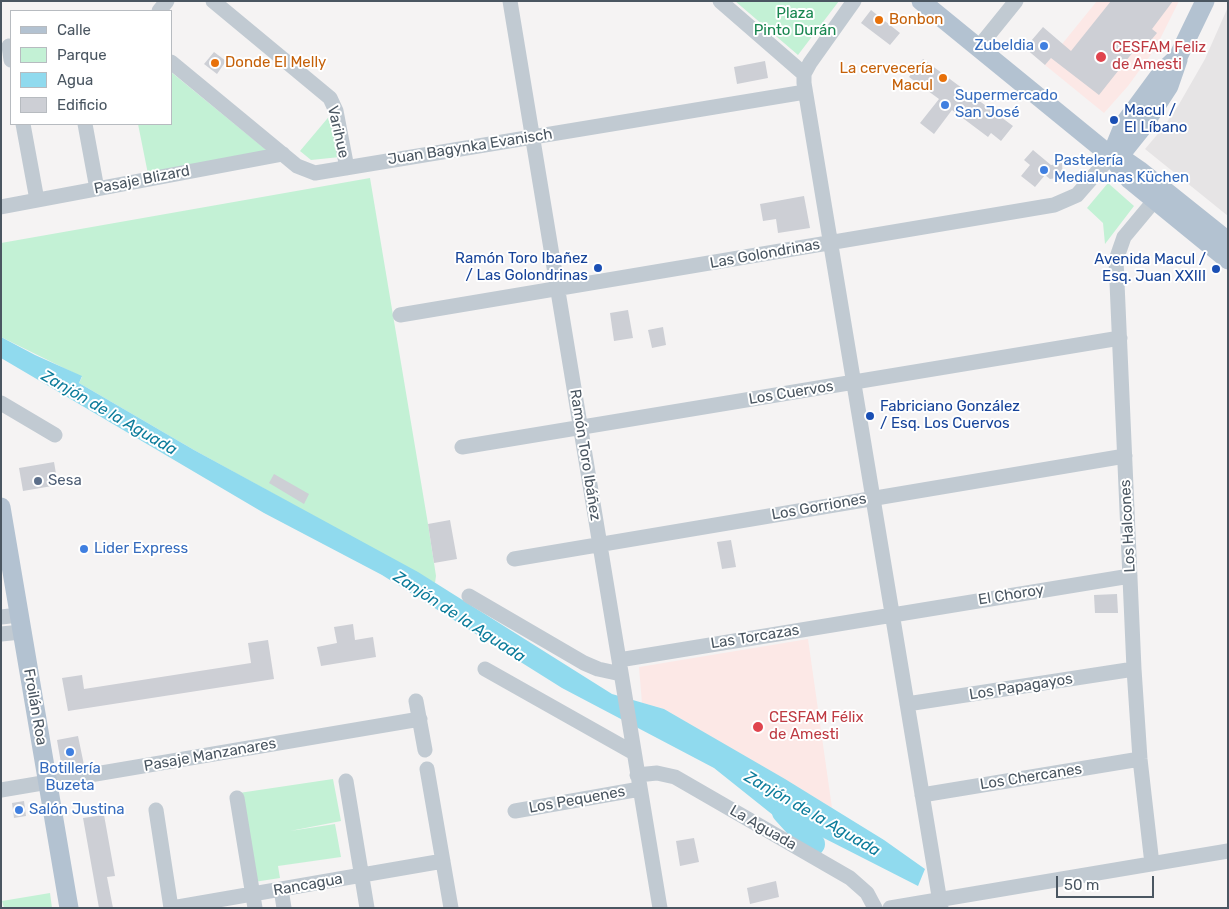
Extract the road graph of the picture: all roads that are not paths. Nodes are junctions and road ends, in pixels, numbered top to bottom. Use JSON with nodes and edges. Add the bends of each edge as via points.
{"nodes":[{"id":1,"x":213,"y":1,"type":"edge"},
{"id":2,"x":510,"y":1,"type":"edge"},
{"id":3,"x":720,"y":1,"type":"edge"},
{"id":4,"x":854,"y":1,"type":"edge"},
{"id":5,"x":922,"y":1,"type":"edge"},
{"id":6,"x":1016,"y":1,"type":"edge"},
{"id":7,"x":1205,"y":1,"type":"edge"},
{"id":8,"x":978,"y":48,"type":"junction"},
{"id":9,"x":172,"y":63,"type":"edge"},
{"id":10,"x":804,"y":74,"type":"junction"},
{"id":11,"x":805,"y":92,"type":"junction"},
{"id":12,"x":23,"y":125,"type":"edge"},
{"id":13,"x":85,"y":125,"type":"edge"},
{"id":14,"x":532,"y":137,"type":"junction"},
{"id":15,"x":283,"y":154,"type":"junction"},
{"id":16,"x":1111,"y":156,"type":"junction"},
{"id":17,"x":347,"y":168,"type":"junction"},
{"id":18,"x":97,"y":189,"type":"junction"},
{"id":19,"x":37,"y":200,"type":"junction"},
{"id":20,"x":1154,"y":201,"type":"junction"},
{"id":21,"x":1,"y":207,"type":"edge"},
{"id":22,"x":1228,"y":241,"type":"edge"},
{"id":23,"x":830,"y":243,"type":"junction"},
{"id":24,"x":1228,"y":260,"type":"edge"},
{"id":25,"x":558,"y":289,"type":"junction"},
{"id":26,"x":400,"y":315,"type":"dead end"},
{"id":27,"x":1120,"y":338,"type":"junction"},
{"id":28,"x":853,"y":382,"type":"junction"},
{"id":29,"x":1,"y":403,"type":"edge"},
{"id":30,"x":580,"y":428,"type":"junction"},
{"id":31,"x":55,"y":435,"type":"dead end"},
{"id":32,"x":462,"y":448,"type":"dead end"},
{"id":33,"x":1125,"y":456,"type":"junction"},
{"id":34,"x":873,"y":498,"type":"junction"},
{"id":35,"x":1,"y":507,"type":"edge"},
{"id":36,"x":600,"y":544,"type":"junction"},
{"id":37,"x":514,"y":559,"type":"dead end"},
{"id":38,"x":1130,"y":576,"type":"junction"},
{"id":39,"x":469,"y":596,"type":"dead end"},
{"id":40,"x":892,"y":615,"type":"junction"},
{"id":41,"x":14,"y":621,"type":"edge"},
{"id":42,"x":1,"y":634,"type":"edge"},
{"id":43,"x":485,"y":669,"type":"dead end"},
{"id":44,"x":1134,"y":670,"type":"junction"},
{"id":45,"x":621,"y":673,"type":"junction"},
{"id":46,"x":416,"y":701,"type":"dead end"},
{"id":47,"x":907,"y":704,"type":"junction"},
{"id":48,"x":420,"y":719,"type":"junction"},
{"id":49,"x":426,"y":750,"type":"dead end"},
{"id":50,"x":634,"y":753,"type":"junction"},
{"id":51,"x":1140,"y":759,"type":"junction"},
{"id":52,"x":427,"y":769,"type":"dead end"},
{"id":53,"x":346,"y":781,"type":"dead end"},
{"id":54,"x":48,"y":782,"type":"junction"},
{"id":55,"x":638,"y":782,"type":"junction"},
{"id":56,"x":1,"y":790,"type":"edge"},
{"id":57,"x":922,"y":795,"type":"junction"},
{"id":58,"x":237,"y":798,"type":"dead end"},
{"id":59,"x":156,"y":810,"type":"dead end"},
{"id":60,"x":515,"y":811,"type":"dead end"},
{"id":61,"x":1228,"y":851,"type":"edge"},
{"id":62,"x":443,"y":861,"type":"junction"},
{"id":63,"x":1152,"y":864,"type":"junction"},
{"id":64,"x":362,"y":875,"type":"junction"},
{"id":65,"x":281,"y":889,"type":"junction"},
{"id":66,"x":254,"y":901,"type":"edge"},
{"id":67,"x":941,"y":904,"type":"edge"},
{"id":68,"x":69,"y":908,"type":"edge"},
{"id":69,"x":172,"y":908,"type":"edge"},
{"id":70,"x":284,"y":908,"type":"edge"},
{"id":71,"x":367,"y":908,"type":"edge"},
{"id":72,"x":451,"y":908,"type":"edge"},
{"id":73,"x":660,"y":908,"type":"edge"},
{"id":74,"x":875,"y":908,"type":"edge"},
{"id":75,"x":890,"y":908,"type":"edge"}],
"edges":[{"from":1,"to":17,"type":"street","name":"Varihue","via":[[332,102]]},
{"from":2,"to":14,"type":"street","name":"Ramón Toro Ibáñez"},
{"from":3,"to":10,"type":"street"},
{"from":4,"to":10,"type":"street"},
{"from":5,"to":8,"type":"main road"},
{"from":6,"to":8,"type":"street"},
{"from":7,"to":16,"type":"main road","via":[[1178,56],[1162,71],[1124,124]]},
{"from":8,"to":16,"type":"main road"},
{"from":9,"to":15,"type":"street","name":"Juan Bagynka Evanisch"},
{"from":10,"to":11,"type":"street"},
{"from":11,"to":14,"type":"street","name":"Juan Bagynka Evanisch"},
{"from":11,"to":23,"type":"street"},
{"from":12,"to":19,"type":"street"},
{"from":13,"to":18,"type":"street"},
{"from":14,"to":17,"type":"street","name":"Juan Bagynka Evanisch"},
{"from":14,"to":25,"type":"street","name":"Ramón Toro Ibáñez"},
{"from":15,"to":17,"type":"street","name":"Juan Bagynka Evanisch","via":[[309,172]]},
{"from":15,"to":18,"type":"street","name":"Pasaje Blizard"},
{"from":16,"to":20,"type":"main road","via":[[1124,175]]},
{"from":16,"to":22,"type":"main road","via":[[1139,170]]},
{"from":16,"to":23,"type":"street","name":"Las Golondrinas","via":[[1085,188],[1062,203]]},
{"from":18,"to":19,"type":"street","name":"Pasaje Blizard"},
{"from":19,"to":21,"type":"street","name":"Pasaje Blizard"},
{"from":20,"to":24,"type":"main road"},
{"from":20,"to":27,"type":"street","name":"Los Halcones","via":[[1118,248]]},
{"from":23,"to":25,"type":"street","name":"Las Golondrinas"},
{"from":23,"to":28,"type":"street"},
{"from":25,"to":26,"type":"street","name":"Las Golondrinas"},
{"from":25,"to":30,"type":"street","name":"Ramón Toro Ibáñez"},
{"from":27,"to":28,"type":"street","name":"Los Cuervos"},
{"from":27,"to":33,"type":"street","name":"Los Halcones"},
{"from":28,"to":30,"type":"street","name":"Los Cuervos"},
{"from":28,"to":34,"type":"street"},
{"from":29,"to":31,"type":"street"},
{"from":30,"to":32,"type":"street","name":"Los Cuervos"},
{"from":30,"to":36,"type":"street","name":"Ramón Toro Ibáñez"},
{"from":33,"to":34,"type":"street","name":"Los Gorriones"},
{"from":33,"to":38,"type":"street","name":"Los Halcones"},
{"from":34,"to":36,"type":"street","name":"Los Gorriones"},
{"from":34,"to":40,"type":"street"},
{"from":35,"to":41,"type":"main road","name":"Froilán Roa"},
{"from":36,"to":37,"type":"street","name":"Los Gorriones"},
{"from":36,"to":45,"type":"street","name":"Ramón Toro Ibáñez"},
{"from":38,"to":40,"type":"street","name":"El Choroy"},
{"from":38,"to":44,"type":"street","name":"Los Halcones"},
{"from":39,"to":45,"type":"street","via":[[591,667]]},
{"from":40,"to":45,"type":"street","name":"Las Torcazas"},
{"from":40,"to":47,"type":"street"},
{"from":41,"to":42,"type":"street"},
{"from":41,"to":54,"type":"main road","name":"Froilán Roa"},
{"from":43,"to":50,"type":"street"},
{"from":44,"to":47,"type":"street","name":"Los Papagayos"},
{"from":44,"to":51,"type":"street","name":"Los Halcones"},
{"from":45,"to":50,"type":"street","name":"Ramón Toro Ibáñez"},
{"from":46,"to":48,"type":"street"},
{"from":47,"to":57,"type":"street"},
{"from":48,"to":49,"type":"street"},
{"from":48,"to":54,"type":"street","name":"Pasaje Manzanares"},
{"from":50,"to":55,"type":"street","name":"Ramón Toro Ibáñez"},
{"from":51,"to":57,"type":"street","name":"Los Chercanes"},
{"from":51,"to":63,"type":"street","name":"Los Halcones"},
{"from":52,"to":62,"type":"street"},
{"from":53,"to":64,"type":"street"},
{"from":54,"to":56,"type":"street","name":"Pasaje Manzanares"},
{"from":54,"to":68,"type":"main road","name":"Froilán Roa"},
{"from":55,"to":60,"type":"street","name":"Los Pequenes"},
{"from":55,"to":73,"type":"street","name":"Ramón Toro Ibáñez"},
{"from":55,"to":74,"type":"street","name":"La Aguada","via":[[657,773],[675,777],[850,878],[867,893]]},
{"from":57,"to":67,"type":"street"},
{"from":58,"to":66,"type":"street"},
{"from":59,"to":69,"type":"street"},
{"from":61,"to":63,"type":"street"},
{"from":62,"to":64,"type":"street","name":"Rancagua"},
{"from":62,"to":72,"type":"street"},
{"from":63,"to":67,"type":"street"},
{"from":64,"to":65,"type":"street","name":"Rancagua"},
{"from":64,"to":71,"type":"street"},
{"from":65,"to":66,"type":"street","name":"Rancagua"},
{"from":65,"to":70,"type":"street"},
{"from":66,"to":69,"type":"street","name":"Rancagua"},
{"from":67,"to":75,"type":"street"}]}
